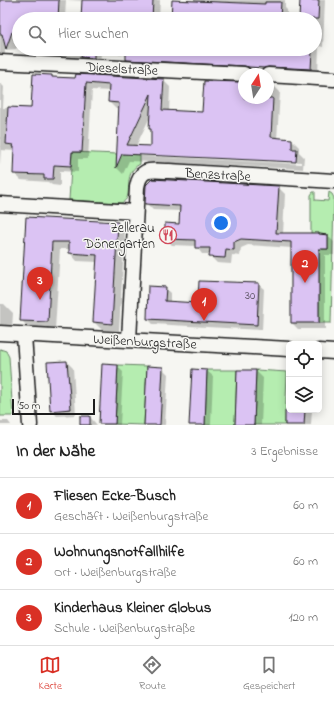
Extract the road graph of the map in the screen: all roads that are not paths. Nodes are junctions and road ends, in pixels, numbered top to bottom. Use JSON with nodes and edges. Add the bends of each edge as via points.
{"nodes":[{"id":1,"x":0,"y":62,"type":"edge"},
{"id":2,"x":238,"y":74,"type":"edge"},
{"id":3,"x":274,"y":76,"type":"edge"},
{"id":4,"x":334,"y":79,"type":"edge"},
{"id":5,"x":334,"y":181,"type":"edge"},
{"id":6,"x":0,"y":204,"type":"edge"},
{"id":7,"x":135,"y":212,"type":"junction"},
{"id":8,"x":0,"y":333,"type":"edge"},
{"id":9,"x":24,"y":335,"type":"junction"},
{"id":10,"x":129,"y":340,"type":"junction"},
{"id":11,"x":286,"y":349,"type":"edge"},
{"id":12,"x":322,"y":351,"type":"edge"},
{"id":13,"x":334,"y":352,"type":"edge"},
{"id":14,"x":30,"y":425,"type":"edge"}],
"edges":[{"from":1,"to":2,"type":"street","name":"Dieselstraße"},
{"from":3,"to":4,"type":"street"},
{"from":5,"to":7,"type":"street","name":"Benzstraße","via":[[148,170],[139,178]]},
{"from":6,"to":7,"type":"street"},
{"from":7,"to":10,"type":"street","name":"Benzstraße"},
{"from":8,"to":9,"type":"street","name":"Weißenburgstraße"},
{"from":9,"to":10,"type":"street","name":"Weißenburgstraße"},
{"from":9,"to":14,"type":"street"},
{"from":10,"to":11,"type":"street","name":"Weißenburgstraße"},
{"from":12,"to":13,"type":"street"}]}
